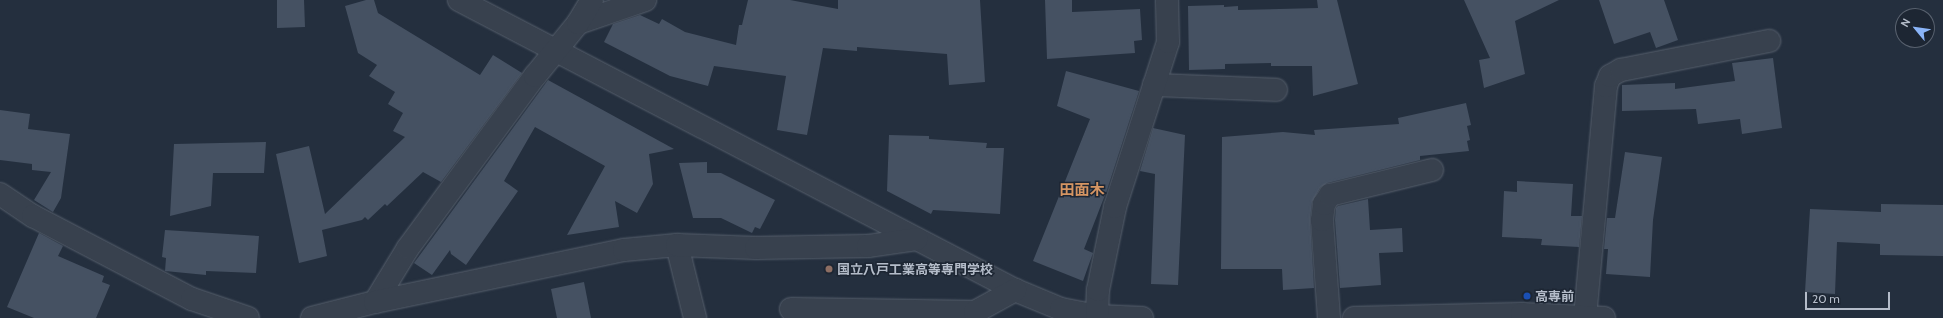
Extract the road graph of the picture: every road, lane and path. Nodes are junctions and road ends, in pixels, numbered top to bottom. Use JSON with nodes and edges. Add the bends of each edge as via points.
{"nodes":[{"id":1,"x":459,"y":0,"type":"edge"},
{"id":2,"x":592,"y":0,"type":"edge"},
{"id":3,"x":645,"y":0,"type":"edge"},
{"id":4,"x":1167,"y":0,"type":"edge"},
{"id":5,"x":578,"y":23,"type":"junction"},
{"id":6,"x":1769,"y":41,"type":"dead end"},
{"id":7,"x":558,"y":51,"type":"junction"},
{"id":8,"x":1154,"y":85,"type":"junction"},
{"id":9,"x":1276,"y":90,"type":"dead end"},
{"id":10,"x":1432,"y":170,"type":"dead end"},
{"id":11,"x":0,"y":194,"type":"edge"},
{"id":12,"x":917,"y":239,"type":"junction"},
{"id":13,"x":677,"y":245,"type":"junction"},
{"id":14,"x":1015,"y":290,"type":"junction"},
{"id":15,"x":375,"y":302,"type":"junction"},
{"id":16,"x":791,"y":309,"type":"dead end"},
{"id":17,"x":1097,"y":316,"type":"junction"},
{"id":18,"x":1416,"y":317,"type":"edge"},
{"id":19,"x":1595,"y":317,"type":"edge"},
{"id":20,"x":248,"y":318,"type":"edge"},
{"id":21,"x":312,"y":318,"type":"edge"},
{"id":22,"x":695,"y":318,"type":"edge"},
{"id":23,"x":1142,"y":318,"type":"edge"},
{"id":24,"x":1329,"y":318,"type":"edge"},
{"id":25,"x":1354,"y":318,"type":"edge"}],
"edges":[{"from":1,"to":7,"type":"street"},
{"from":2,"to":5,"type":"street"},
{"from":3,"to":5,"type":"street"},
{"from":4,"to":8,"type":"street","via":[[1168,42]]},
{"from":5,"to":7,"type":"street"},
{"from":6,"to":19,"type":"street","via":[[1621,70],[1610,76],[1606,86]]},
{"from":7,"to":12,"type":"street"},
{"from":7,"to":15,"type":"street","via":[[535,76],[408,248]]},
{"from":8,"to":9,"type":"street"},
{"from":8,"to":17,"type":"street","via":[[1115,207],[1098,290]]},
{"from":10,"to":24,"type":"street","via":[[1330,195],[1324,204],[1322,220]]},
{"from":11,"to":20,"type":"street","via":[[32,216],[192,299]]},
{"from":12,"to":13,"type":"street","via":[[868,246],[756,248]]},
{"from":12,"to":14,"type":"street"},
{"from":13,"to":15,"type":"street","via":[[624,250]]},
{"from":13,"to":22,"type":"street"},
{"from":14,"to":16,"type":"street","via":[[975,312]]},
{"from":14,"to":17,"type":"street","via":[[1061,309]]},
{"from":15,"to":21,"type":"street"},
{"from":17,"to":23,"type":"street"},
{"from":18,"to":19,"type":"street","via":[[1522,314]]},
{"from":18,"to":25,"type":"street"}]}
